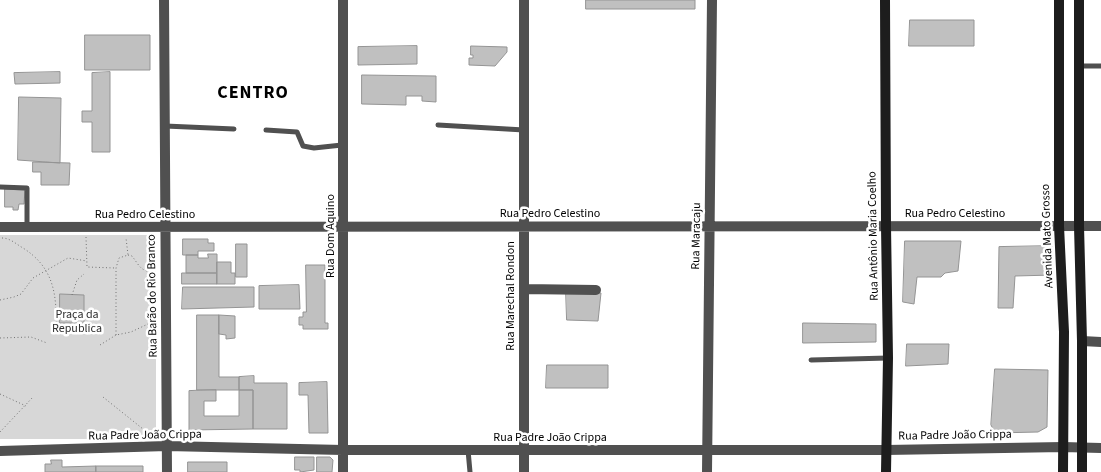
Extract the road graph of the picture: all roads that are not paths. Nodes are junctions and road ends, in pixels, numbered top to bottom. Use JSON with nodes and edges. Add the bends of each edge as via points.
{"nodes":[{"id":1,"x":164,"y":0,"type":"edge"},
{"id":2,"x":344,"y":0,"type":"edge"},
{"id":3,"x":524,"y":0,"type":"edge"},
{"id":4,"x":712,"y":0,"type":"edge"},
{"id":5,"x":886,"y":0,"type":"edge"},
{"id":6,"x":1059,"y":0,"type":"edge"},
{"id":7,"x":1079,"y":0,"type":"edge"},
{"id":8,"x":1078,"y":66,"type":"junction"},
{"id":9,"x":1101,"y":66,"type":"edge"},
{"id":10,"x":438,"y":125,"type":"dead end"},
{"id":11,"x":165,"y":126,"type":"junction"},
{"id":12,"x":234,"y":129,"type":"dead end"},
{"id":13,"x":266,"y":130,"type":"dead end"},
{"id":14,"x":524,"y":130,"type":"junction"},
{"id":15,"x":342,"y":145,"type":"junction"},
{"id":16,"x":0,"y":187,"type":"edge"},
{"id":17,"x":886,"y":226,"type":"junction"},
{"id":18,"x":1059,"y":226,"type":"junction"},
{"id":19,"x":1078,"y":226,"type":"junction"},
{"id":20,"x":1101,"y":226,"type":"edge"},
{"id":21,"x":343,"y":227,"type":"junction"},
{"id":22,"x":524,"y":227,"type":"junction"},
{"id":23,"x":710,"y":227,"type":"junction"},
{"id":24,"x":27,"y":228,"type":"junction"},
{"id":25,"x":164,"y":228,"type":"junction"},
{"id":26,"x":1,"y":233,"type":"edge"},
{"id":27,"x":524,"y":289,"type":"junction"},
{"id":28,"x":596,"y":290,"type":"dead end"},
{"id":29,"x":1064,"y":332,"type":"junction"},
{"id":30,"x":1082,"y":341,"type":"junction"},
{"id":31,"x":1101,"y":342,"type":"edge"},
{"id":32,"x":888,"y":358,"type":"junction"},
{"id":33,"x":811,"y":360,"type":"dead end"},
{"id":34,"x":167,"y":446,"type":"junction"},
{"id":35,"x":1063,"y":447,"type":"junction"},
{"id":36,"x":1082,"y":448,"type":"junction"},
{"id":37,"x":1101,"y":448,"type":"edge"},
{"id":38,"x":343,"y":450,"type":"junction"},
{"id":39,"x":468,"y":450,"type":"junction"},
{"id":40,"x":524,"y":450,"type":"junction"},
{"id":41,"x":707,"y":450,"type":"junction"},
{"id":42,"x":886,"y":450,"type":"junction"},
{"id":43,"x":0,"y":451,"type":"edge"},
{"id":44,"x":167,"y":472,"type":"edge"},
{"id":45,"x":343,"y":472,"type":"edge"},
{"id":46,"x":470,"y":472,"type":"edge"},
{"id":47,"x":524,"y":472,"type":"edge"},
{"id":48,"x":707,"y":472,"type":"edge"},
{"id":49,"x":886,"y":472,"type":"edge"},
{"id":50,"x":1063,"y":472,"type":"edge"},
{"id":51,"x":1082,"y":472,"type":"edge"}],
"edges":[{"from":1,"to":11,"type":"street","name":"Rua Barão do Rio Branco"},
{"from":2,"to":15,"type":"street","name":"Rua Dom Aquino"},
{"from":3,"to":14,"type":"street","name":"Rua Marechal Rondon"},
{"from":4,"to":23,"type":"street","name":"Rua Maracaju"},
{"from":5,"to":17,"type":"main road","name":"Rua Antônio Maria Coelho"},
{"from":6,"to":18,"type":"main road","name":"Avenida Mato Grosso"},
{"from":7,"to":8,"type":"main road"},
{"from":8,"to":9,"type":"lane"},
{"from":8,"to":19,"type":"main road"},
{"from":10,"to":14,"type":"lane"},
{"from":11,"to":12,"type":"lane"},
{"from":11,"to":25,"type":"street","name":"Rua Barão do Rio Branco"},
{"from":13,"to":15,"type":"lane","via":[[297,132],[303,146],[310,148]]},
{"from":14,"to":22,"type":"street","name":"Rua Marechal Rondon"},
{"from":15,"to":21,"type":"street","name":"Rua Dom Aquino"},
{"from":16,"to":24,"type":"lane","via":[[26,188]]},
{"from":17,"to":18,"type":"street","name":"Rua Pedro Celestino"},
{"from":17,"to":23,"type":"street","name":"Rua Pedro Celestino"},
{"from":17,"to":32,"type":"main road","name":"Rua Antônio Maria Coelho"},
{"from":18,"to":19,"type":"street","name":"Rua Pedro Celestino"},
{"from":18,"to":29,"type":"main road","name":"Avenida Mato Grosso"},
{"from":19,"to":20,"type":"street","name":"Rua Pedro Celestino"},
{"from":19,"to":30,"type":"main road"},
{"from":21,"to":22,"type":"street","name":"Rua Pedro Celestino"},
{"from":21,"to":25,"type":"street","name":"Rua Pedro Celestino"},
{"from":21,"to":38,"type":"street","name":"Rua Dom Aquino"},
{"from":22,"to":23,"type":"street","name":"Rua Pedro Celestino"},
{"from":22,"to":27,"type":"street","name":"Rua Marechal Rondon"},
{"from":23,"to":41,"type":"street","name":"Rua Maracaju"},
{"from":24,"to":25,"type":"street","name":"Rua Pedro Celestino"},
{"from":24,"to":26,"type":"street","name":"Rua Pedro Celestino"},
{"from":25,"to":34,"type":"street","name":"Rua Barão do Rio Branco"},
{"from":27,"to":28,"type":"street"},
{"from":27,"to":40,"type":"street","name":"Rua Marechal Rondon"},
{"from":29,"to":30,"type":"main road","via":[[1074,340]]},
{"from":29,"to":35,"type":"main road","name":"Avenida Mato Grosso"},
{"from":30,"to":31,"type":"street"},
{"from":30,"to":36,"type":"main road"},
{"from":32,"to":33,"type":"lane"},
{"from":32,"to":42,"type":"main road","name":"Rua Antônio Maria Coelho"},
{"from":34,"to":38,"type":"street","name":"Rua Padre João Crippa"},
{"from":34,"to":43,"type":"street","name":"Rua Padre João Crippa"},
{"from":34,"to":44,"type":"street","name":"Rua Barão do Rio Branco"},
{"from":35,"to":36,"type":"street","name":"Rua Padre João Crippa"},
{"from":35,"to":42,"type":"street","name":"Rua Padre João Crippa"},
{"from":35,"to":50,"type":"main road","name":"Avenida Mato Grosso"},
{"from":36,"to":37,"type":"street","name":"Rua Padre João Crippa"},
{"from":36,"to":51,"type":"main road"},
{"from":38,"to":39,"type":"street","name":"Rua Padre João Crippa"},
{"from":38,"to":45,"type":"street","name":"Rua Dom Aquino"},
{"from":39,"to":40,"type":"street","name":"Rua Padre João Crippa"},
{"from":39,"to":46,"type":"lane"},
{"from":40,"to":41,"type":"street","name":"Rua Padre João Crippa"},
{"from":40,"to":47,"type":"street","name":"Rua Marechal Rondon"},
{"from":41,"to":42,"type":"street","name":"Rua Padre João Crippa"},
{"from":41,"to":48,"type":"street","name":"Rua Maracaju"},
{"from":42,"to":49,"type":"main road","name":"Rua Antônio Maria Coelho"}]}
